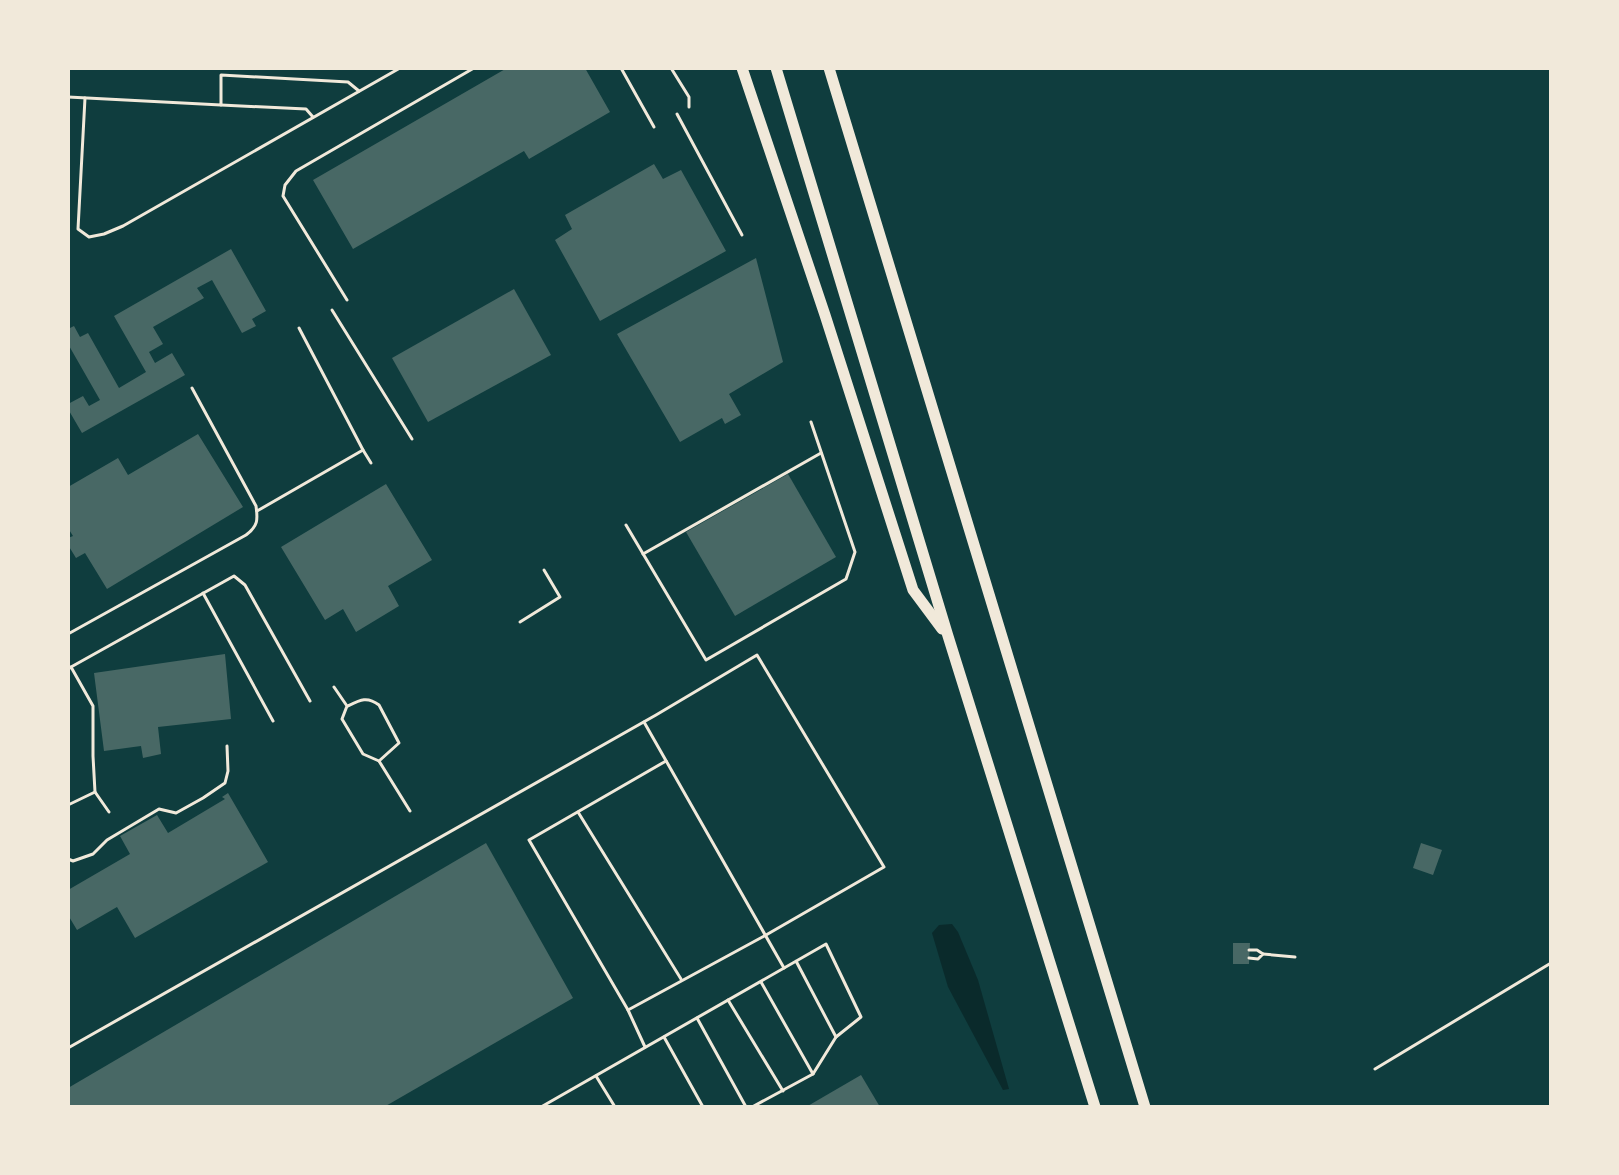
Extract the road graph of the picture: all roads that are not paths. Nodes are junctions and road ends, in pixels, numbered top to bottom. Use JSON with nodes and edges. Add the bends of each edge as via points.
{"nodes":[{"id":1,"x":400,"y":68,"type":"edge"},
{"id":2,"x":474,"y":68,"type":"edge"},
{"id":3,"x":621,"y":68,"type":"edge"},
{"id":4,"x":671,"y":68,"type":"edge"},
{"id":5,"x":742,"y":68,"type":"edge"},
{"id":6,"x":776,"y":68,"type":"edge"},
{"id":7,"x":829,"y":68,"type":"edge"},
{"id":8,"x":359,"y":91,"type":"junction"},
{"id":9,"x":68,"y":97,"type":"edge"},
{"id":10,"x":85,"y":98,"type":"junction"},
{"id":11,"x":221,"y":105,"type":"junction"},
{"id":12,"x":689,"y":107,"type":"dead end"},
{"id":13,"x":677,"y":114,"type":"dead end"},
{"id":14,"x":313,"y":117,"type":"junction"},
{"id":15,"x":654,"y":127,"type":"dead end"},
{"id":16,"x":742,"y":235,"type":"dead end"},
{"id":17,"x":347,"y":300,"type":"dead end"},
{"id":18,"x":332,"y":310,"type":"dead end"},
{"id":19,"x":299,"y":328,"type":"dead end"},
{"id":20,"x":192,"y":388,"type":"dead end"},
{"id":21,"x":811,"y":422,"type":"dead end"},
{"id":22,"x":412,"y":439,"type":"dead end"},
{"id":23,"x":363,"y":450,"type":"junction"},
{"id":24,"x":821,"y":453,"type":"junction"},
{"id":25,"x":371,"y":463,"type":"dead end"},
{"id":26,"x":257,"y":511,"type":"junction"},
{"id":27,"x":626,"y":525,"type":"dead end"},
{"id":28,"x":643,"y":554,"type":"junction"},
{"id":29,"x":544,"y":570,"type":"dead end"},
{"id":30,"x":203,"y":593,"type":"junction"},
{"id":31,"x":520,"y":622,"type":"dead end"},
{"id":32,"x":68,"y":634,"type":"edge"},
{"id":33,"x":948,"y":636,"type":"junction"},
{"id":34,"x":69,"y":668,"type":"edge"},
{"id":35,"x":334,"y":687,"type":"dead end"},
{"id":36,"x":310,"y":701,"type":"dead end"},
{"id":37,"x":347,"y":706,"type":"junction"},
{"id":38,"x":273,"y":721,"type":"dead end"},
{"id":39,"x":644,"y":722,"type":"junction"},
{"id":40,"x":227,"y":746,"type":"dead end"},
{"id":41,"x":379,"y":761,"type":"junction"},
{"id":42,"x":666,"y":761,"type":"junction"},
{"id":43,"x":95,"y":792,"type":"junction"},
{"id":44,"x":68,"y":805,"type":"edge"},
{"id":45,"x":410,"y":811,"type":"dead end"},
{"id":46,"x":109,"y":812,"type":"dead end"},
{"id":47,"x":578,"y":812,"type":"junction"},
{"id":48,"x":68,"y":859,"type":"edge"},
{"id":49,"x":766,"y":935,"type":"junction"},
{"id":50,"x":796,"y":961,"type":"junction"},
{"id":51,"x":1551,"y":963,"type":"edge"},
{"id":52,"x":784,"y":968,"type":"junction"},
{"id":53,"x":682,"y":980,"type":"junction"},
{"id":54,"x":761,"y":982,"type":"junction"},
{"id":55,"x":728,"y":1000,"type":"junction"},
{"id":56,"x":628,"y":1010,"type":"junction"},
{"id":57,"x":697,"y":1018,"type":"junction"},
{"id":58,"x":664,"y":1036,"type":"junction"},
{"id":59,"x":836,"y":1037,"type":"junction"},
{"id":60,"x":645,"y":1047,"type":"junction"},
{"id":61,"x":68,"y":1048,"type":"edge"},
{"id":62,"x":1375,"y":1069,"type":"dead end"},
{"id":63,"x":813,"y":1074,"type":"junction"},
{"id":64,"x":596,"y":1076,"type":"junction"},
{"id":65,"x":783,"y":1091,"type":"junction"},
{"id":66,"x":541,"y":1107,"type":"edge"},
{"id":67,"x":615,"y":1107,"type":"edge"},
{"id":68,"x":703,"y":1107,"type":"edge"},
{"id":69,"x":746,"y":1107,"type":"edge"},
{"id":70,"x":752,"y":1107,"type":"edge"},
{"id":71,"x":1095,"y":1107,"type":"edge"},
{"id":72,"x":1145,"y":1107,"type":"edge"}],
"edges":[{"from":1,"to":8,"type":"lane"},
{"from":2,"to":17,"type":"lane","via":[[296,171],[285,185],[283,196]]},
{"from":3,"to":15,"type":"lane"},
{"from":4,"to":12,"type":"lane","via":[[689,97]]},
{"from":5,"to":33,"type":"highway","via":[[913,590]]},
{"from":6,"to":33,"type":"highway"},
{"from":7,"to":72,"type":"highway"},
{"from":8,"to":11,"type":"lane","via":[[348,82],[221,75]]},
{"from":8,"to":14,"type":"lane"},
{"from":9,"to":10,"type":"lane"},
{"from":10,"to":11,"type":"lane"},
{"from":10,"to":14,"type":"lane","via":[[78,229],[89,237],[123,226]]},
{"from":11,"to":14,"type":"lane","via":[[306,109]]},
{"from":13,"to":16,"type":"lane"},
{"from":18,"to":22,"type":"lane"},
{"from":19,"to":23,"type":"lane"},
{"from":20,"to":26,"type":"lane"},
{"from":21,"to":24,"type":"lane"},
{"from":23,"to":25,"type":"lane"},
{"from":23,"to":26,"type":"lane"},
{"from":24,"to":28,"type":"lane"},
{"from":24,"to":28,"type":"lane","via":[[855,552],[846,579],[706,660]]},
{"from":26,"to":32,"type":"lane","via":[[255,528],[246,535]]},
{"from":27,"to":28,"type":"lane"},
{"from":29,"to":31,"type":"lane","via":[[560,597]]},
{"from":30,"to":34,"type":"lane"},
{"from":30,"to":36,"type":"lane","via":[[234,576],[245,585]]},
{"from":30,"to":38,"type":"lane"},
{"from":33,"to":71,"type":"highway"},
{"from":34,"to":43,"type":"lane","via":[[93,706]]},
{"from":35,"to":37,"type":"lane"},
{"from":37,"to":41,"type":"lane","via":[[342,719],[363,754]]},
{"from":37,"to":41,"type":"lane","via":[[363,699],[379,705],[399,743]]},
{"from":39,"to":42,"type":"lane"},
{"from":39,"to":49,"type":"lane","via":[[757,655],[884,867]]},
{"from":39,"to":61,"type":"lane"},
{"from":40,"to":48,"type":"lane","via":[[225,783],[176,813],[159,809],[93,854]]},
{"from":41,"to":45,"type":"lane"},
{"from":42,"to":47,"type":"lane"},
{"from":42,"to":49,"type":"lane"},
{"from":43,"to":44,"type":"lane"},
{"from":43,"to":46,"type":"lane"},
{"from":47,"to":53,"type":"lane"},
{"from":47,"to":56,"type":"lane","via":[[529,840]]},
{"from":49,"to":52,"type":"lane"},
{"from":49,"to":53,"type":"lane"},
{"from":50,"to":52,"type":"lane"},
{"from":50,"to":59,"type":"lane"},
{"from":50,"to":59,"type":"lane","via":[[826,944],[861,1017]]},
{"from":51,"to":62,"type":"lane"},
{"from":52,"to":54,"type":"lane"},
{"from":53,"to":56,"type":"lane"},
{"from":54,"to":55,"type":"lane"},
{"from":54,"to":63,"type":"lane"},
{"from":55,"to":57,"type":"lane"},
{"from":55,"to":65,"type":"lane"},
{"from":56,"to":60,"type":"lane"},
{"from":57,"to":58,"type":"lane"},
{"from":57,"to":69,"type":"lane"},
{"from":58,"to":60,"type":"lane"},
{"from":58,"to":68,"type":"lane"},
{"from":59,"to":63,"type":"lane"},
{"from":60,"to":64,"type":"lane"},
{"from":63,"to":65,"type":"lane"},
{"from":64,"to":66,"type":"lane"},
{"from":64,"to":67,"type":"lane"},
{"from":65,"to":70,"type":"lane"}]}
